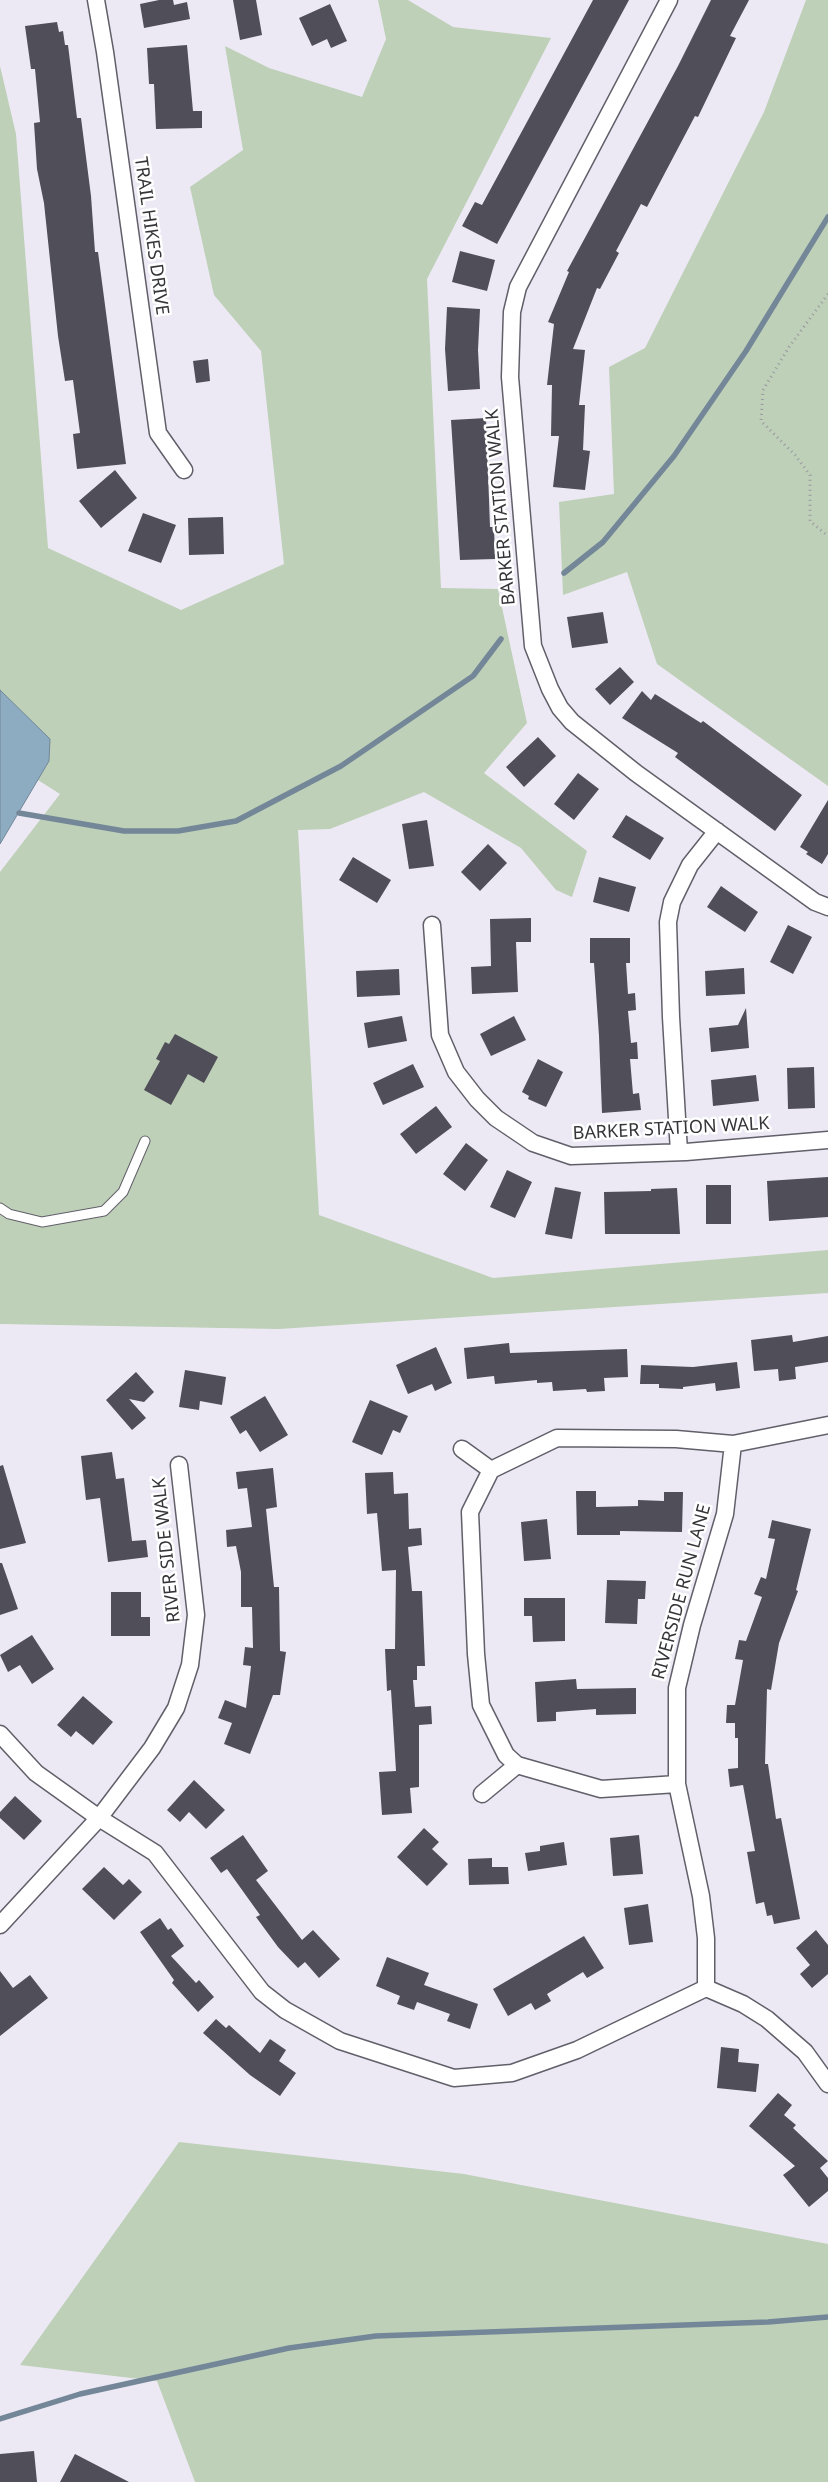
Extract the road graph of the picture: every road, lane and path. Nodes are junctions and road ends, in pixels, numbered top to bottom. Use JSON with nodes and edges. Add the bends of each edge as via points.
{"nodes":[{"id":1,"x":96,"y":0,"type":"edge"},
{"id":2,"x":669,"y":0,"type":"edge"},
{"id":3,"x":828,"y":294,"type":"edge"},
{"id":4,"x":184,"y":470,"type":"dead end"},
{"id":5,"x":828,"y":536,"type":"edge"},
{"id":6,"x":717,"y":831,"type":"junction"},
{"id":7,"x":828,"y":907,"type":"edge"},
{"id":8,"x":432,"y":925,"type":"dead end"},
{"id":9,"x":828,"y":1140,"type":"edge"},
{"id":10,"x":145,"y":1141,"type":"dead end"},
{"id":11,"x":679,"y":1152,"type":"junction"},
{"id":12,"x":0,"y":1208,"type":"edge"},
{"id":13,"x":828,"y":1425,"type":"edge"},
{"id":14,"x":733,"y":1444,"type":"junction"},
{"id":15,"x":462,"y":1449,"type":"dead end"},
{"id":16,"x":179,"y":1465,"type":"dead end"},
{"id":17,"x":491,"y":1470,"type":"junction"},
{"id":18,"x":0,"y":1734,"type":"edge"},
{"id":19,"x":517,"y":1765,"type":"junction"},
{"id":20,"x":676,"y":1784,"type":"junction"},
{"id":21,"x":482,"y":1794,"type":"dead end"},
{"id":22,"x":99,"y":1818,"type":"junction"},
{"id":23,"x":0,"y":1925,"type":"edge"},
{"id":24,"x":706,"y":1988,"type":"junction"},
{"id":25,"x":828,"y":2084,"type":"edge"}],
"edges":[{"from":1,"to":4,"type":"street","name":"TRAIL HIKES DRIVE","via":[[158,433]]},
{"from":2,"to":6,"type":"street","name":"BARKER STATION WALK","via":[[518,287],[512,312],[510,378],[533,646],[550,689],[572,722]]},
{"from":3,"to":5,"type":"path","via":[[789,347],[763,390],[761,421],[810,475],[810,520]]},
{"from":6,"to":7,"type":"street","name":"BARKER STATION WALK","via":[[815,902]]},
{"from":6,"to":11,"type":"street","via":[[690,865],[672,902],[668,922]]},
{"from":8,"to":11,"type":"street","name":"BARKER STATION WALK","via":[[440,1035],[456,1072],[496,1118],[533,1143],[571,1156]]},
{"from":9,"to":11,"type":"street","name":"BARKER STATION WALK"},
{"from":10,"to":12,"type":"lane","via":[[123,1192],[104,1210],[42,1222],[9,1214]]},
{"from":13,"to":14,"type":"street"},
{"from":14,"to":17,"type":"street","via":[[676,1439],[557,1438]]},
{"from":14,"to":20,"type":"street","name":"RIVERSIDE RUN LANE","via":[[725,1514],[677,1688]]},
{"from":15,"to":17,"type":"street"},
{"from":16,"to":22,"type":"street","name":"RIVER SIDE WALK","via":[[196,1615],[190,1665],[176,1708],[152,1748]]},
{"from":17,"to":19,"type":"street","via":[[470,1512],[476,1654],[481,1704],[506,1755]]},
{"from":18,"to":22,"type":"street","via":[[36,1772]]},
{"from":19,"to":20,"type":"street","via":[[601,1789]]},
{"from":19,"to":21,"type":"street"},
{"from":20,"to":24,"type":"street","name":"RIVERSIDE RUN LANE","via":[[701,1896],[706,1938]]},
{"from":22,"to":23,"type":"street","name":"RIVER SIDE WALK"},
{"from":22,"to":24,"type":"street","via":[[154,1853],[262,1992],[285,2010],[340,2041],[454,2078],[512,2073],[578,2050]]},
{"from":24,"to":25,"type":"street","via":[[743,2004],[767,2020],[806,2052]]}]}
